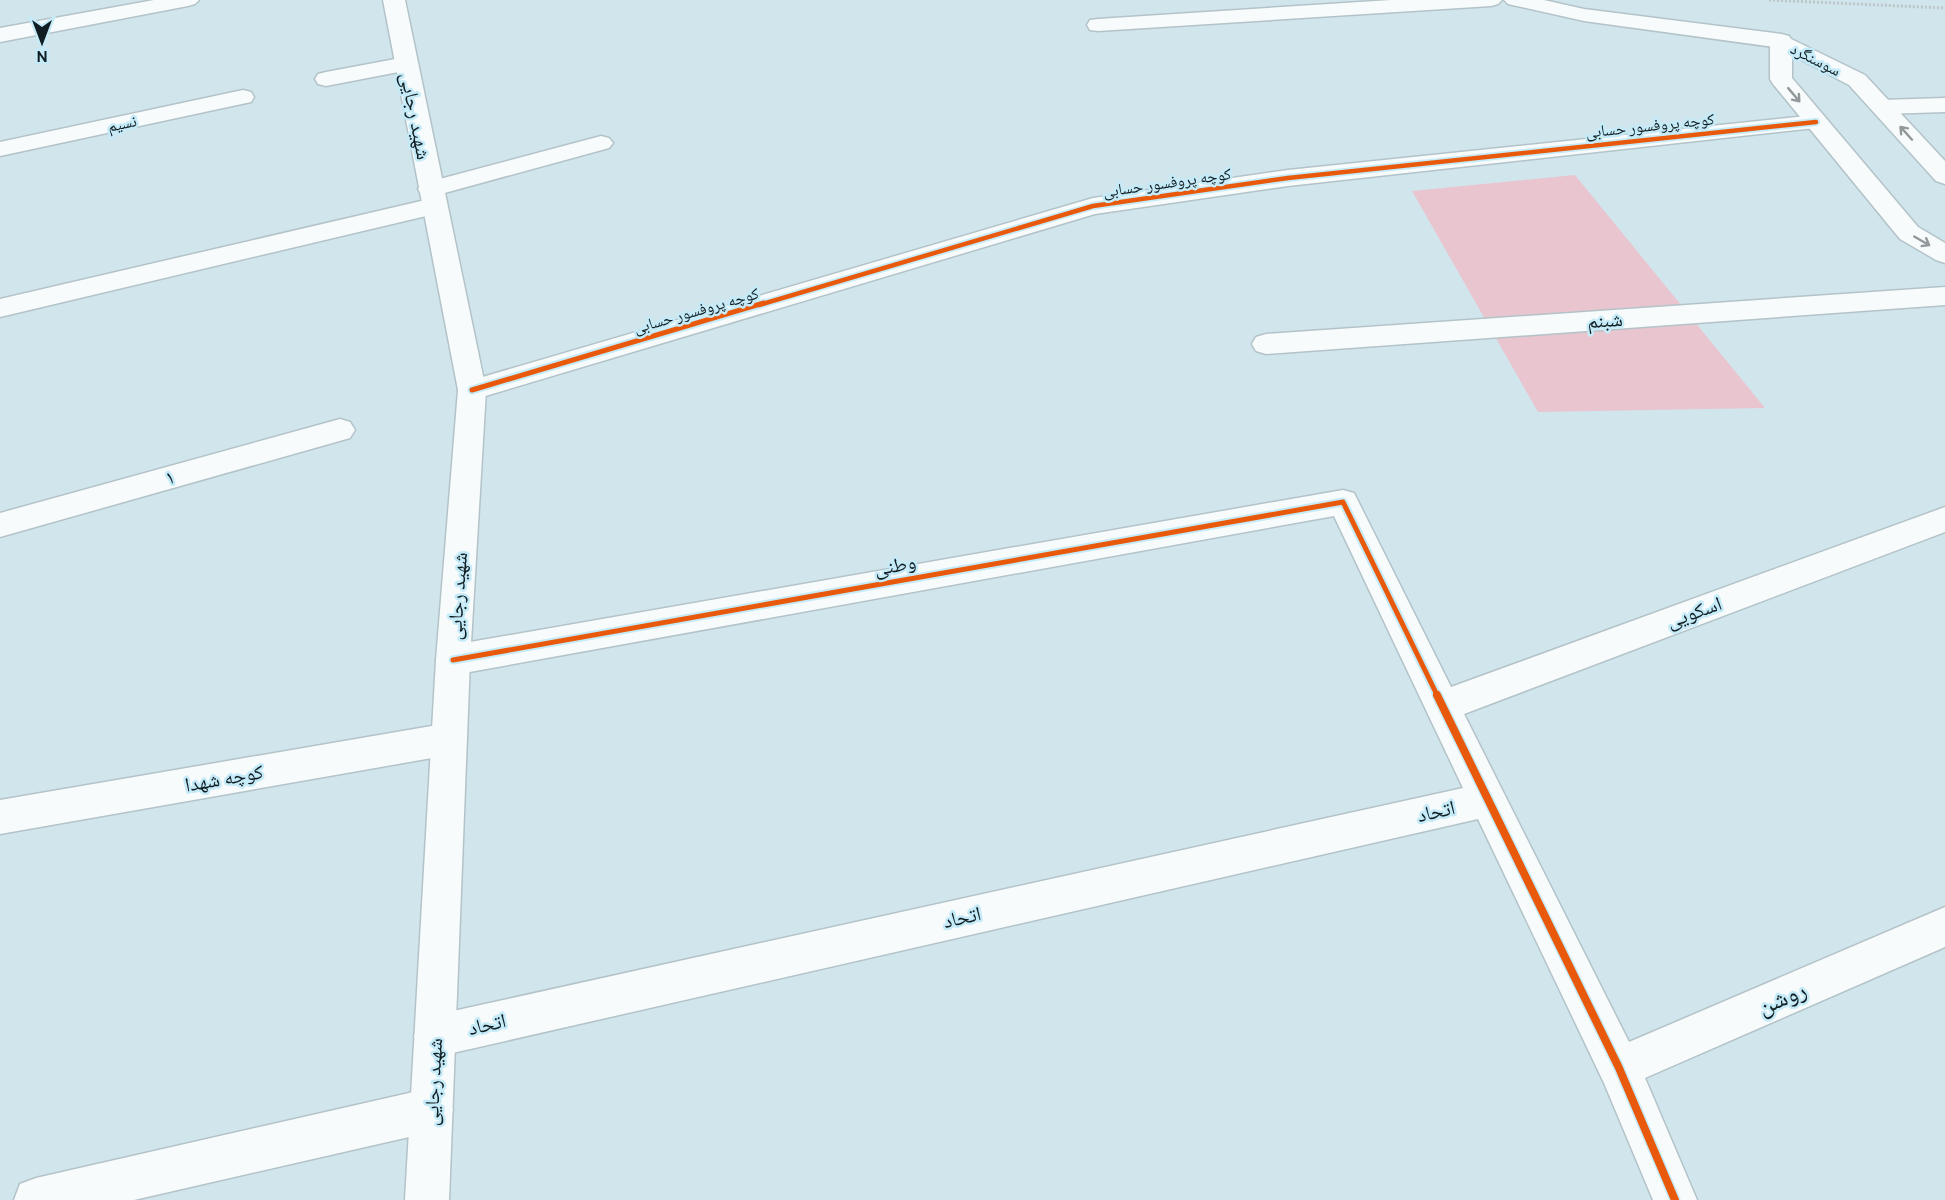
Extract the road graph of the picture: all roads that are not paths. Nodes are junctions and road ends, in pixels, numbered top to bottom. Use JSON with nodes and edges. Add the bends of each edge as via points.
{"nodes":[{"id":1,"x":188,"y":0,"type":"edge"},
{"id":2,"x":394,"y":0,"type":"edge"},
{"id":3,"x":1491,"y":0,"type":"edge"},
{"id":4,"x":1515,"y":0,"type":"edge"},
{"id":5,"x":1098,"y":25,"type":"dead end"},
{"id":6,"x":0,"y":35,"type":"edge"},
{"id":7,"x":1781,"y":41,"type":"junction"},
{"id":8,"x":406,"y":64,"type":"junction"},
{"id":9,"x":326,"y":80,"type":"dead end"},
{"id":10,"x":243,"y":97,"type":"dead end"},
{"id":11,"x":1945,"y":105,"type":"edge"},
{"id":12,"x":1882,"y":107,"type":"junction"},
{"id":13,"x":1816,"y":122,"type":"junction"},
{"id":14,"x":602,"y":142,"type":"dead end"},
{"id":15,"x":0,"y":149,"type":"edge"},
{"id":16,"x":1945,"y":176,"type":"edge"},
{"id":17,"x":432,"y":198,"type":"junction"},
{"id":18,"x":1945,"y":254,"type":"edge"},
{"id":19,"x":1945,"y":296,"type":"edge"},
{"id":20,"x":0,"y":308,"type":"edge"},
{"id":21,"x":1266,"y":344,"type":"dead end"},
{"id":22,"x":472,"y":390,"type":"junction"},
{"id":23,"x":340,"y":430,"type":"dead end"},
{"id":24,"x":1945,"y":519,"type":"edge"},
{"id":25,"x":0,"y":525,"type":"edge"},
{"id":26,"x":453,"y":660,"type":"junction"},
{"id":27,"x":1443,"y":706,"type":"junction"},
{"id":28,"x":449,"y":739,"type":"junction"},
{"id":29,"x":1488,"y":799,"type":"junction"},
{"id":30,"x":0,"y":817,"type":"edge"},
{"id":31,"x":1945,"y":927,"type":"edge"},
{"id":32,"x":435,"y":1036,"type":"junction"},
{"id":33,"x":1619,"y":1068,"type":"junction"},
{"id":34,"x":431,"y":1110,"type":"junction"},
{"id":35,"x":36,"y":1200,"type":"edge"},
{"id":36,"x":427,"y":1200,"type":"edge"},
{"id":37,"x":1675,"y":1200,"type":"edge"}],
"edges":[{"from":1,"to":6,"type":"street"},
{"from":2,"to":8,"type":"street","name":"شهید رجایی"},
{"from":3,"to":5,"type":"street"},
{"from":4,"to":7,"type":"street","via":[[1584,15]]},
{"from":7,"to":12,"type":"street","name":"سوسنگرد","via":[[1857,80]]},
{"from":7,"to":13,"type":"street","name":"سوسنگرد","one_way":true,"via":[[1781,79]]},
{"from":8,"to":9,"type":"street"},
{"from":8,"to":17,"type":"street","name":"شهید رجایی"},
{"from":10,"to":15,"type":"street","name":"نسیم"},
{"from":11,"to":12,"type":"street"},
{"from":16,"to":12,"type":"street","name":"سوسنگرد","one_way":true},
{"from":13,"to":18,"type":"street","name":"سوسنگرد","one_way":true,"via":[[1909,233]]},
{"from":13,"to":22,"type":"street","name":"کوچه پروفسور حسابی","via":[[1288,178],[1093,207]]},
{"from":14,"to":17,"type":"street"},
{"from":17,"to":20,"type":"street"},
{"from":17,"to":22,"type":"street","name":"شهید رجایی"},
{"from":19,"to":21,"type":"street","name":"شبنم"},
{"from":22,"to":26,"type":"street","name":"شهید رجایی"},
{"from":23,"to":25,"type":"street","name":"۱"},
{"from":24,"to":27,"type":"street","name":"اسکویی"},
{"from":26,"to":27,"type":"street","name":"وطنی","via":[[1343,502]]},
{"from":26,"to":28,"type":"street","name":"شهید رجایی"},
{"from":27,"to":29,"type":"street"},
{"from":28,"to":30,"type":"street","name":"کوچه شهدا"},
{"from":28,"to":32,"type":"street","name":"شهید رجایی"},
{"from":29,"to":32,"type":"street","name":"اتحاد"},
{"from":29,"to":33,"type":"street"},
{"from":31,"to":33,"type":"street","name":"روشن"},
{"from":32,"to":34,"type":"street","name":"شهید رجایی"},
{"from":33,"to":37,"type":"street"},
{"from":34,"to":35,"type":"street"},
{"from":34,"to":36,"type":"street","name":"شهید رجایی"}]}
